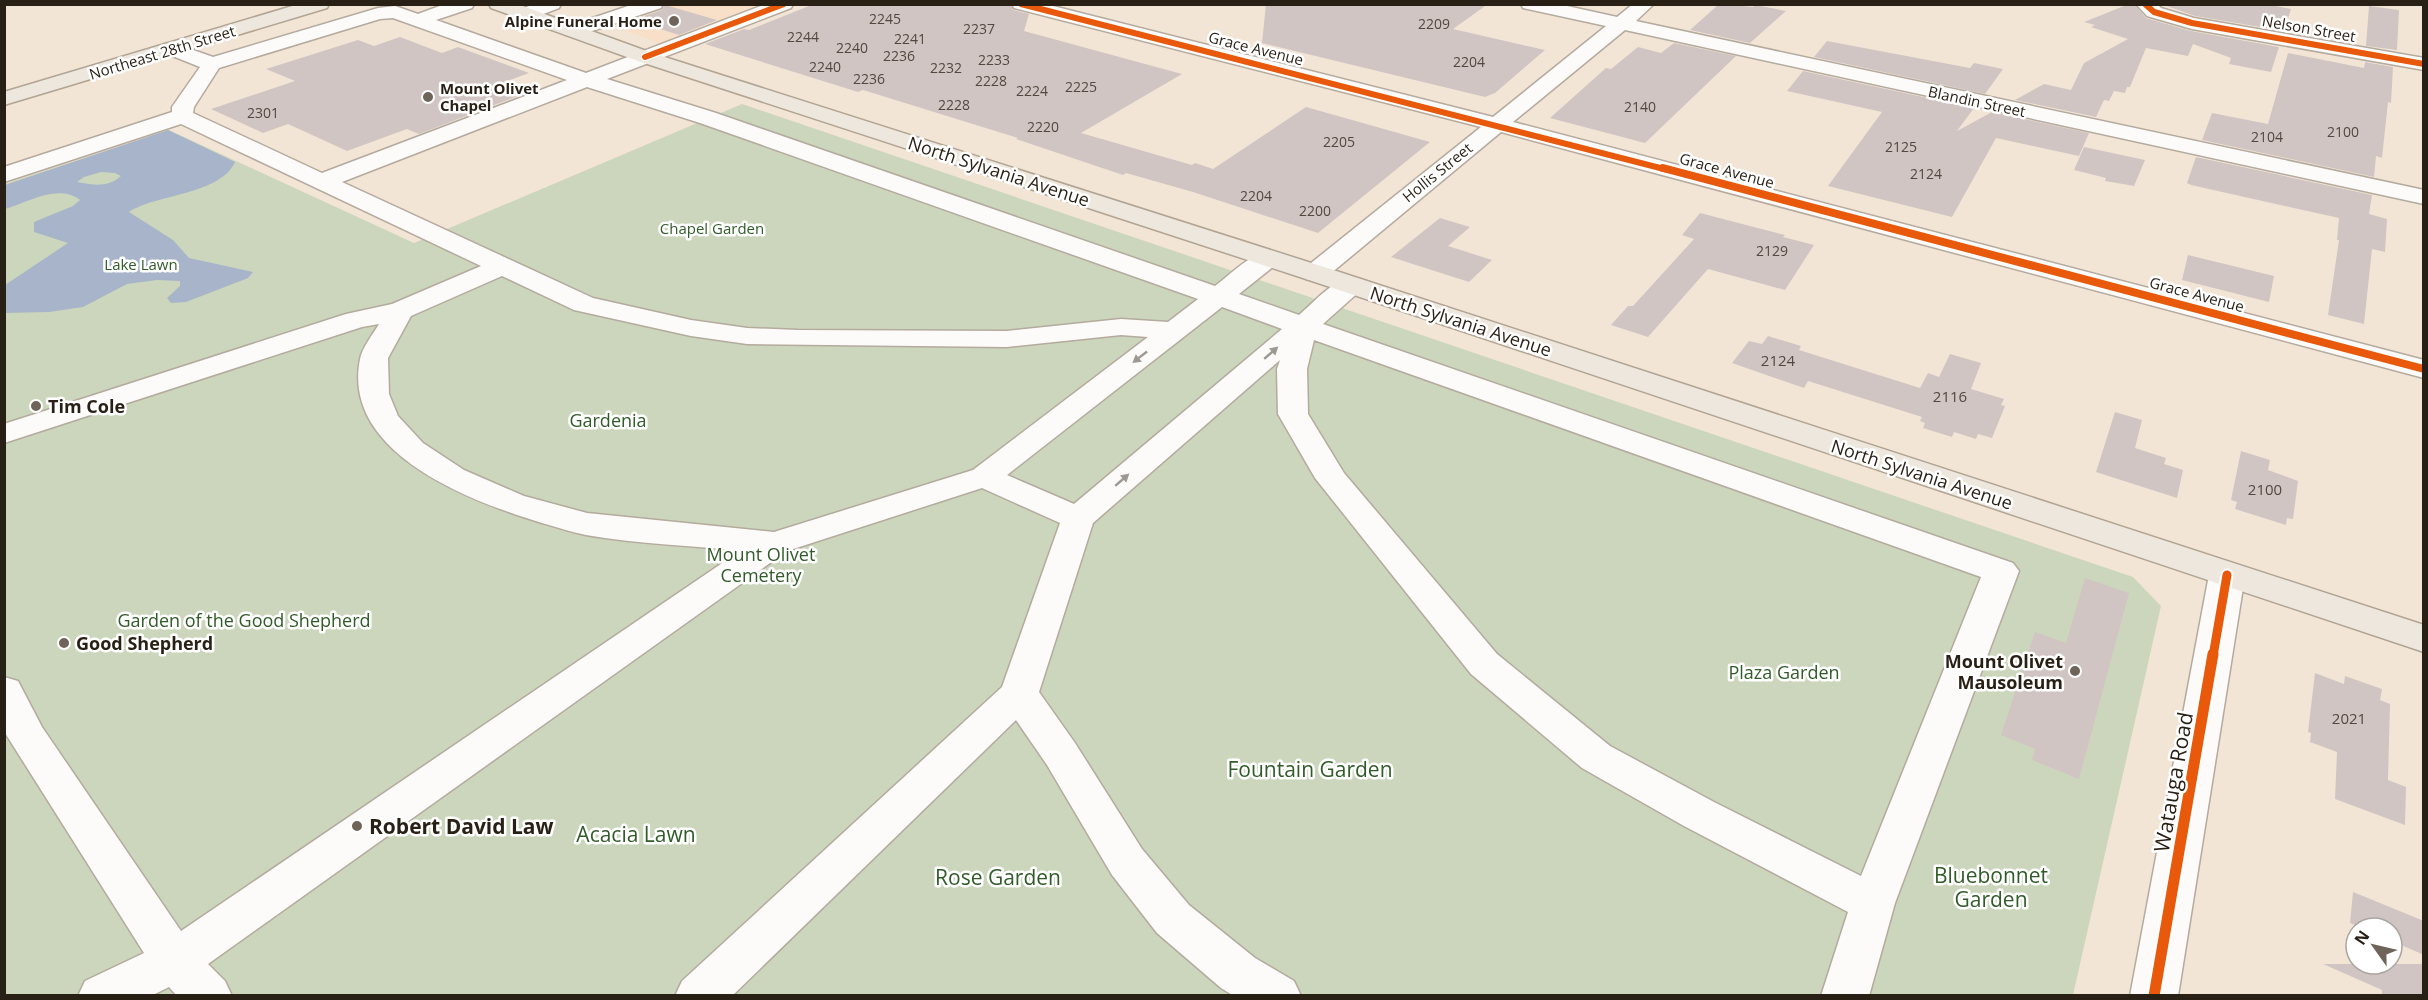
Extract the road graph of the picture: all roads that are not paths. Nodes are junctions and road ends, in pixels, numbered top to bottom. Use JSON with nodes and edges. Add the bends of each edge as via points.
{"nodes":[{"id":1,"x":320,"y":4,"type":"edge"},
{"id":2,"x":465,"y":4,"type":"edge"},
{"id":3,"x":552,"y":4,"type":"edge"},
{"id":4,"x":654,"y":4,"type":"edge"},
{"id":5,"x":784,"y":4,"type":"edge"},
{"id":6,"x":1021,"y":4,"type":"edge"},
{"id":7,"x":1530,"y":4,"type":"edge"},
{"id":8,"x":1646,"y":4,"type":"edge"},
{"id":9,"x":498,"y":5,"type":"edge"},
{"id":10,"x":305,"y":8,"type":"edge"},
{"id":11,"x":2150,"y":8,"type":"edge"},
{"id":12,"x":526,"y":14,"type":"junction"},
{"id":13,"x":418,"y":20,"type":"junction"},
{"id":14,"x":1621,"y":24,"type":"junction"},
{"id":15,"x":573,"y":31,"type":"junction"},
{"id":16,"x":172,"y":49,"type":"junction"},
{"id":17,"x":645,"y":57,"type":"junction"},
{"id":18,"x":212,"y":64,"type":"junction"},
{"id":19,"x":2424,"y":64,"type":"edge"},
{"id":20,"x":585,"y":79,"type":"junction"},
{"id":21,"x":4,"y":99,"type":"edge"},
{"id":22,"x":182,"y":116,"type":"junction"},
{"id":23,"x":1495,"y":124,"type":"junction"},
{"id":24,"x":4,"y":175,"type":"edge"},
{"id":25,"x":322,"y":181,"type":"junction"},
{"id":26,"x":2424,"y":197,"type":"edge"},
{"id":27,"x":1269,"y":258,"type":"junction"},
{"id":28,"x":502,"y":267,"type":"junction"},
{"id":29,"x":1315,"y":273,"type":"junction"},
{"id":30,"x":1351,"y":285,"type":"junction"},
{"id":31,"x":1217,"y":298,"type":"junction"},
{"id":32,"x":400,"y":311,"type":"junction"},
{"id":33,"x":1301,"y":328,"type":"junction"},
{"id":34,"x":1174,"y":331,"type":"junction"},
{"id":35,"x":2424,"y":369,"type":"edge"},
{"id":36,"x":4,"y":434,"type":"edge"},
{"id":37,"x":984,"y":477,"type":"junction"},
{"id":38,"x":1078,"y":518,"type":"junction"},
{"id":39,"x":775,"y":543,"type":"junction"},
{"id":40,"x":2228,"y":575,"type":"junction"},
{"id":41,"x":2424,"y":639,"type":"edge"},
{"id":42,"x":4,"y":691,"type":"edge"},
{"id":43,"x":1019,"y":694,"type":"junction"},
{"id":44,"x":1874,"y":903,"type":"junction"},
{"id":45,"x":175,"y":961,"type":"junction"},
{"id":46,"x":102,"y":996,"type":"edge"},
{"id":47,"x":208,"y":996,"type":"edge"},
{"id":48,"x":699,"y":996,"type":"edge"},
{"id":49,"x":1277,"y":996,"type":"edge"},
{"id":50,"x":1845,"y":996,"type":"edge"},
{"id":51,"x":2154,"y":996,"type":"edge"}],
"edges":[{"from":1,"to":10,"type":"main road","name":"Northeast 28th Street"},
{"from":2,"to":13,"type":"street"},
{"from":3,"to":12,"type":"street"},
{"from":4,"to":15,"type":"street"},
{"from":5,"to":17,"type":"street"},
{"from":6,"to":23,"type":"street","name":"Grace Avenue"},
{"from":7,"to":14,"type":"street","name":"Blandin Street"},
{"from":8,"to":14,"type":"street","name":"Hollis Street"},
{"from":9,"to":12,"type":"main road","name":"North Sylvania Avenue"},
{"from":10,"to":16,"type":"main road","name":"Northeast 28th Street"},
{"from":11,"to":19,"type":"street","name":"Nelson Street","via":[[2192,23]]},
{"from":12,"to":15,"type":"main road","name":"North Sylvania Avenue"},
{"from":13,"to":18,"type":"street","via":[[395,12],[378,14]]},
{"from":13,"to":20,"type":"street"},
{"from":14,"to":23,"type":"street","name":"Hollis Street"},
{"from":14,"to":26,"type":"street","name":"Blandin Street"},
{"from":15,"to":17,"type":"main road","name":"North Sylvania Avenue"},
{"from":16,"to":18,"type":"street"},
{"from":16,"to":21,"type":"main road","name":"Northeast 28th Street"},
{"from":17,"to":20,"type":"street"},
{"from":17,"to":27,"type":"main road","name":"North Sylvania Avenue"},
{"from":18,"to":22,"type":"street","via":[[183,106]]},
{"from":20,"to":25,"type":"street"},
{"from":20,"to":31,"type":"street","via":[[708,118]]},
{"from":22,"to":24,"type":"street"},
{"from":22,"to":25,"type":"street"},
{"from":23,"to":29,"type":"street","name":"Hollis Street"},
{"from":23,"to":35,"type":"street","name":"Grace Avenue"},
{"from":25,"to":28,"type":"street"},
{"from":27,"to":29,"type":"main road","name":"North Sylvania Avenue"},
{"from":27,"to":31,"type":"street"},
{"from":28,"to":32,"type":"street"},
{"from":28,"to":34,"type":"street","via":[[584,304],[680,326],[747,336],[1007,339],[1121,327]]},
{"from":29,"to":30,"type":"main road","name":"North Sylvania Avenue"},
{"from":30,"to":33,"type":"street"},
{"from":30,"to":40,"type":"main road","name":"North Sylvania Avenue"},
{"from":31,"to":33,"type":"street"},
{"from":31,"to":34,"type":"street"},
{"from":32,"to":36,"type":"street","via":[[356,320]]},
{"from":32,"to":39,"type":"street","via":[[374,358],[374,394],[384,419],[412,450],[453,477],[512,502],[586,524]]},
{"from":38,"to":33,"type":"street","one_way":true},
{"from":33,"to":44,"type":"street","via":[[1292,369],[1293,414],[1331,478],[1484,664],[1596,757]]},
{"from":33,"to":44,"type":"street","via":[[2001,571]]},
{"from":34,"to":37,"type":"street","one_way":true},
{"from":37,"to":38,"type":"street"},
{"from":37,"to":39,"type":"street"},
{"from":38,"to":43,"type":"street"},
{"from":39,"to":45,"type":"street"},
{"from":40,"to":41,"type":"main road","name":"North Sylvania Avenue"},
{"from":40,"to":51,"type":"street","name":"Watauga Road"},
{"from":42,"to":45,"type":"street","via":[[27,736]]},
{"from":43,"to":48,"type":"street"},
{"from":43,"to":49,"type":"street","via":[[1062,754],[1127,862],[1173,919],[1238,973]]},
{"from":44,"to":50,"type":"street"},
{"from":45,"to":46,"type":"street"},
{"from":45,"to":47,"type":"street"}]}
